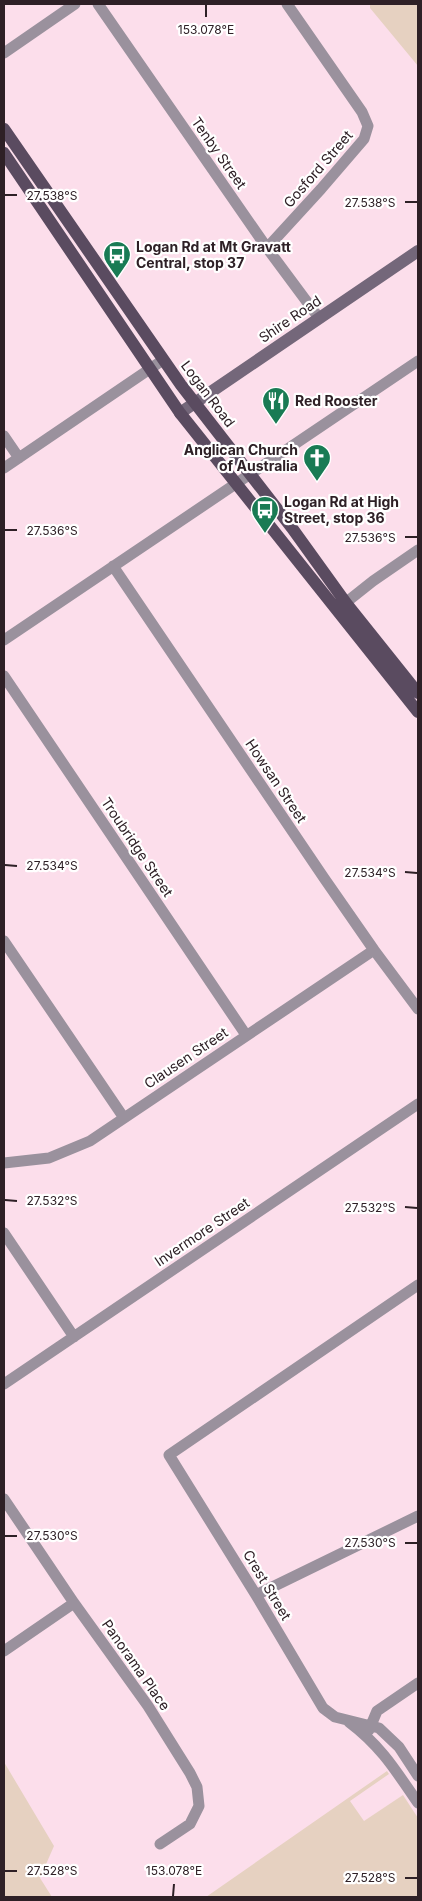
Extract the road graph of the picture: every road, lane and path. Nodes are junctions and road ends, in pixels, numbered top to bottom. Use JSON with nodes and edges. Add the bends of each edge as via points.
{"nodes":[{"id":1,"x":75,"y":4,"type":"edge"},
{"id":2,"x":98,"y":4,"type":"edge"},
{"id":3,"x":287,"y":4,"type":"edge"},
{"id":4,"x":4,"y":52,"type":"edge"},
{"id":5,"x":4,"y":129,"type":"edge"},
{"id":6,"x":4,"y":153,"type":"edge"},
{"id":7,"x":267,"y":248,"type":"junction"},
{"id":8,"x":418,"y":251,"type":"edge"},
{"id":9,"x":319,"y":318,"type":"junction"},
{"id":10,"x":164,"y":360,"type":"junction"},
{"id":11,"x":418,"y":361,"type":"edge"},
{"id":12,"x":150,"y":370,"type":"junction"},
{"id":13,"x":194,"y":402,"type":"junction"},
{"id":14,"x":180,"y":413,"type":"junction"},
{"id":15,"x":4,"y":436,"type":"edge"},
{"id":16,"x":19,"y":458,"type":"junction"},
{"id":17,"x":4,"y":468,"type":"edge"},
{"id":18,"x":251,"y":475,"type":"junction"},
{"id":19,"x":236,"y":484,"type":"junction"},
{"id":20,"x":418,"y":550,"type":"edge"},
{"id":21,"x":113,"y":566,"type":"junction"},
{"id":22,"x":341,"y":607,"type":"junction"},
{"id":23,"x":4,"y":640,"type":"edge"},
{"id":24,"x":4,"y":676,"type":"edge"},
{"id":25,"x":418,"y":693,"type":"edge"},
{"id":26,"x":418,"y":712,"type":"edge"},
{"id":27,"x":4,"y":941,"type":"edge"},
{"id":28,"x":374,"y":950,"type":"junction"},
{"id":29,"x":418,"y":1009,"type":"edge"},
{"id":30,"x":246,"y":1035,"type":"junction"},
{"id":31,"x":418,"y":1104,"type":"edge"},
{"id":32,"x":124,"y":1118,"type":"junction"},
{"id":33,"x":4,"y":1163,"type":"edge"},
{"id":34,"x":4,"y":1233,"type":"edge"},
{"id":35,"x":418,"y":1285,"type":"edge"},
{"id":36,"x":74,"y":1337,"type":"junction"},
{"id":37,"x":4,"y":1384,"type":"edge"},
{"id":38,"x":4,"y":1499,"type":"edge"},
{"id":39,"x":418,"y":1516,"type":"edge"},
{"id":40,"x":256,"y":1595,"type":"junction"},
{"id":41,"x":74,"y":1604,"type":"junction"},
{"id":42,"x":4,"y":1651,"type":"edge"},
{"id":43,"x":418,"y":1683,"type":"edge"},
{"id":44,"x":347,"y":1721,"type":"junction"},
{"id":45,"x":370,"y":1724,"type":"junction"},
{"id":46,"x":367,"y":1736,"type":"junction"},
{"id":47,"x":418,"y":1776,"type":"edge"},
{"id":48,"x":418,"y":1803,"type":"edge"},
{"id":49,"x":160,"y":1844,"type":"dead end"}],
"edges":[{"from":1,"to":4,"type":"street"},
{"from":2,"to":7,"type":"street","name":"Tenby Street"},
{"from":3,"to":7,"type":"street","name":"Gosford Street","via":[[362,112],[368,126],[364,139]]},
{"from":5,"to":10,"type":"main road","name":"Logan Road"},
{"from":6,"to":12,"type":"main road","name":"Logan Road"},
{"from":7,"to":9,"type":"street","name":"Tenby Street"},
{"from":8,"to":9,"type":"street","name":"Shire Road"},
{"from":9,"to":13,"type":"street","name":"Shire Road"},
{"from":10,"to":12,"type":"street"},
{"from":10,"to":13,"type":"main road","name":"Logan Road"},
{"from":11,"to":18,"type":"street"},
{"from":12,"to":14,"type":"main road","name":"Logan Road"},
{"from":12,"to":16,"type":"street"},
{"from":13,"to":14,"type":"street","name":"Shire Road"},
{"from":13,"to":18,"type":"main road","name":"Logan Road"},
{"from":14,"to":19,"type":"main road","name":"Logan Road"},
{"from":15,"to":16,"type":"street"},
{"from":16,"to":17,"type":"street"},
{"from":18,"to":19,"type":"street"},
{"from":18,"to":22,"type":"main road","name":"Logan Road"},
{"from":19,"to":21,"type":"street"},
{"from":19,"to":22,"type":"main road","name":"Logan Road"},
{"from":20,"to":22,"type":"street"},
{"from":21,"to":23,"type":"street"},
{"from":21,"to":28,"type":"street","name":"Howsan Street"},
{"from":22,"to":25,"type":"main road","name":"Logan Road"},
{"from":22,"to":26,"type":"main road","name":"Logan Road"},
{"from":24,"to":30,"type":"street","name":"Troubridge Street"},
{"from":27,"to":32,"type":"street"},
{"from":28,"to":29,"type":"street","name":"Howsan Street"},
{"from":28,"to":30,"type":"street","name":"Clausen Street"},
{"from":30,"to":32,"type":"street","name":"Clausen Street"},
{"from":31,"to":36,"type":"street","name":"Invermore Street"},
{"from":32,"to":33,"type":"street","name":"Clausen Street","via":[[90,1141],[50,1158]]},
{"from":34,"to":36,"type":"street"},
{"from":35,"to":40,"type":"street","name":"Crest Street","via":[[169,1455]]},
{"from":36,"to":37,"type":"street","name":"Invermore Street"},
{"from":38,"to":41,"type":"street","name":"Panorama Place"},
{"from":39,"to":40,"type":"street"},
{"from":40,"to":44,"type":"street","name":"Crest Street","via":[[323,1708],[334,1717]]},
{"from":41,"to":42,"type":"street"},
{"from":41,"to":49,"type":"street","name":"Panorama Place","via":[[148,1706],[197,1787],[200,1806],[190,1824]]},
{"from":43,"to":45,"type":"street","via":[[377,1711]]},
{"from":44,"to":45,"type":"street","name":"Crest Street"},
{"from":44,"to":46,"type":"street","name":"Crest Street"},
{"from":45,"to":46,"type":"street"},
{"from":45,"to":47,"type":"street","name":"Crest Street","via":[[399,1747]]},
{"from":46,"to":48,"type":"street","name":"Crest Street","via":[[383,1752]]}]}
